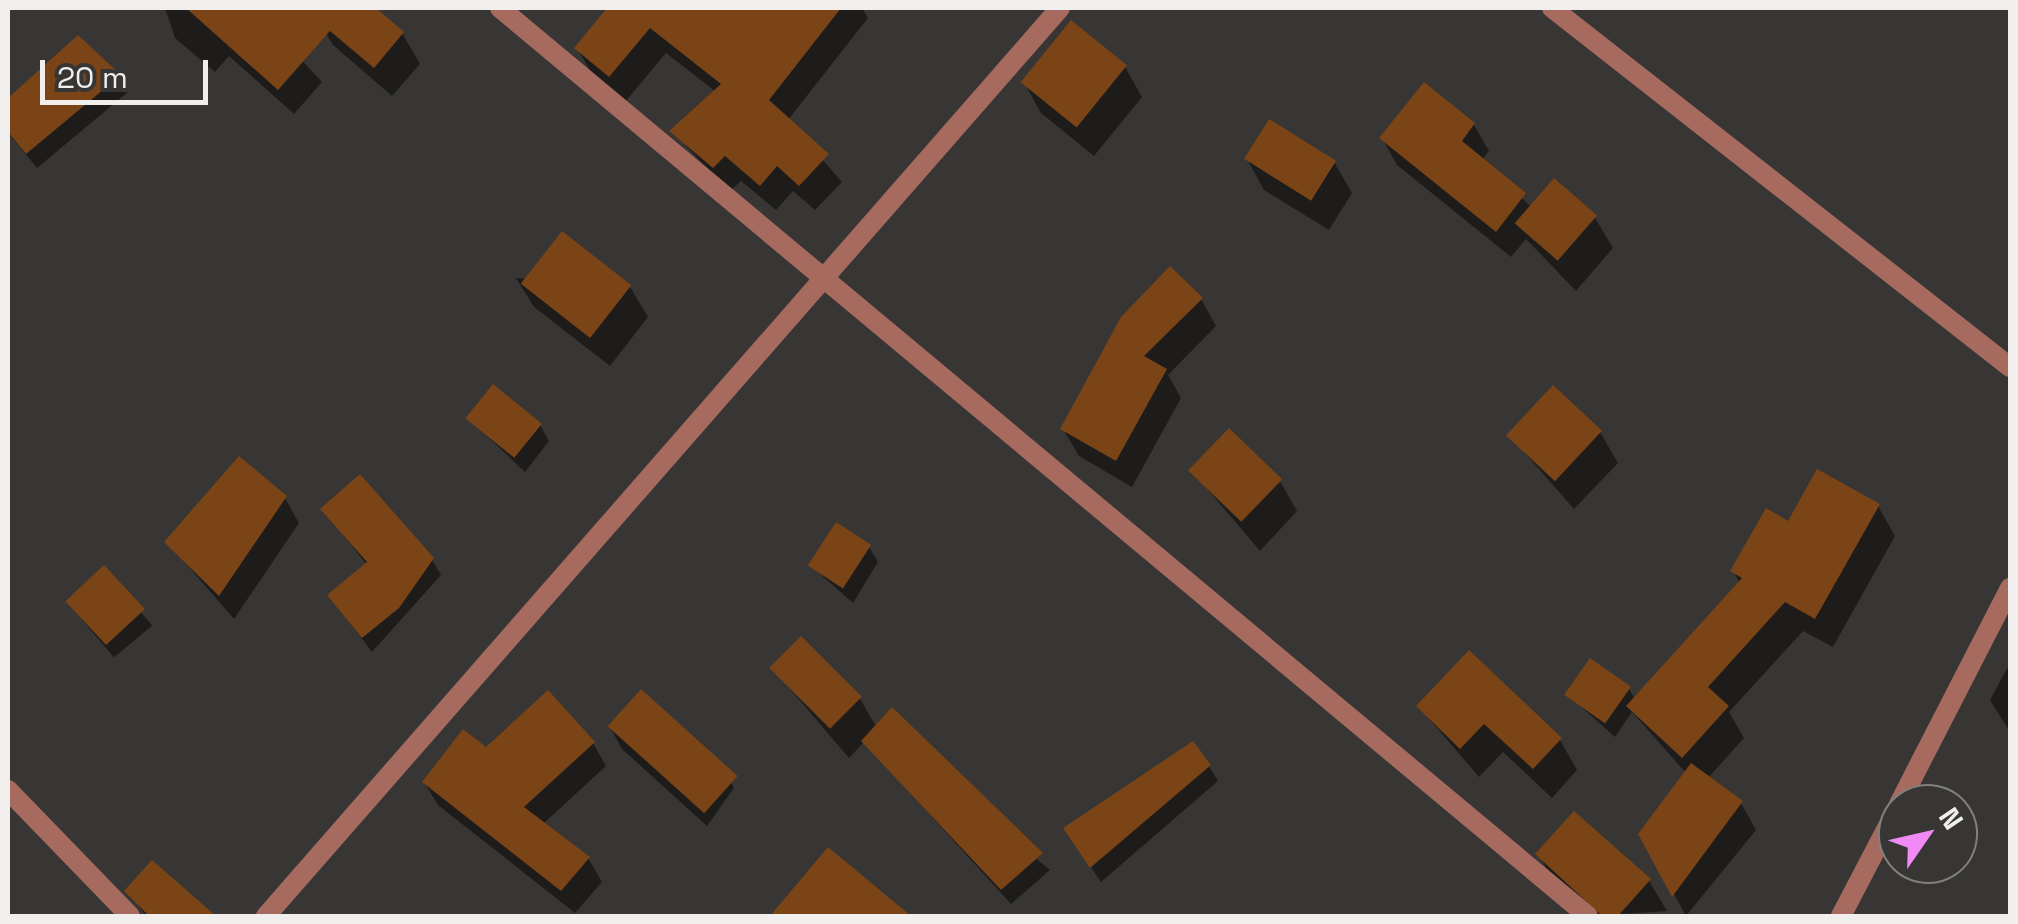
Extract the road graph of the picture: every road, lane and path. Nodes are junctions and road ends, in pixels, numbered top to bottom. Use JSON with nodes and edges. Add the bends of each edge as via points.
{"nodes":[{"id":1,"x":500,"y":8,"type":"edge"},
{"id":2,"x":1060,"y":8,"type":"edge"},
{"id":3,"x":1552,"y":8,"type":"edge"},
{"id":4,"x":822,"y":280,"type":"junction"},
{"id":5,"x":2010,"y":363,"type":"edge"},
{"id":6,"x":2010,"y":588,"type":"edge"},
{"id":7,"x":1910,"y":784,"type":"edge"},
{"id":8,"x":8,"y":790,"type":"edge"},
{"id":9,"x":1878,"y":845,"type":"edge"},
{"id":10,"x":130,"y":916,"type":"edge"},
{"id":11,"x":266,"y":916,"type":"edge"},
{"id":12,"x":1588,"y":916,"type":"edge"},
{"id":13,"x":1841,"y":916,"type":"edge"}],
"edges":[{"from":1,"to":4,"type":"street"},
{"from":2,"to":4,"type":"street"},
{"from":3,"to":5,"type":"street"},
{"from":4,"to":11,"type":"street"},
{"from":4,"to":12,"type":"street"},
{"from":6,"to":7,"type":"street"},
{"from":8,"to":10,"type":"street"},
{"from":9,"to":13,"type":"street"}]}
